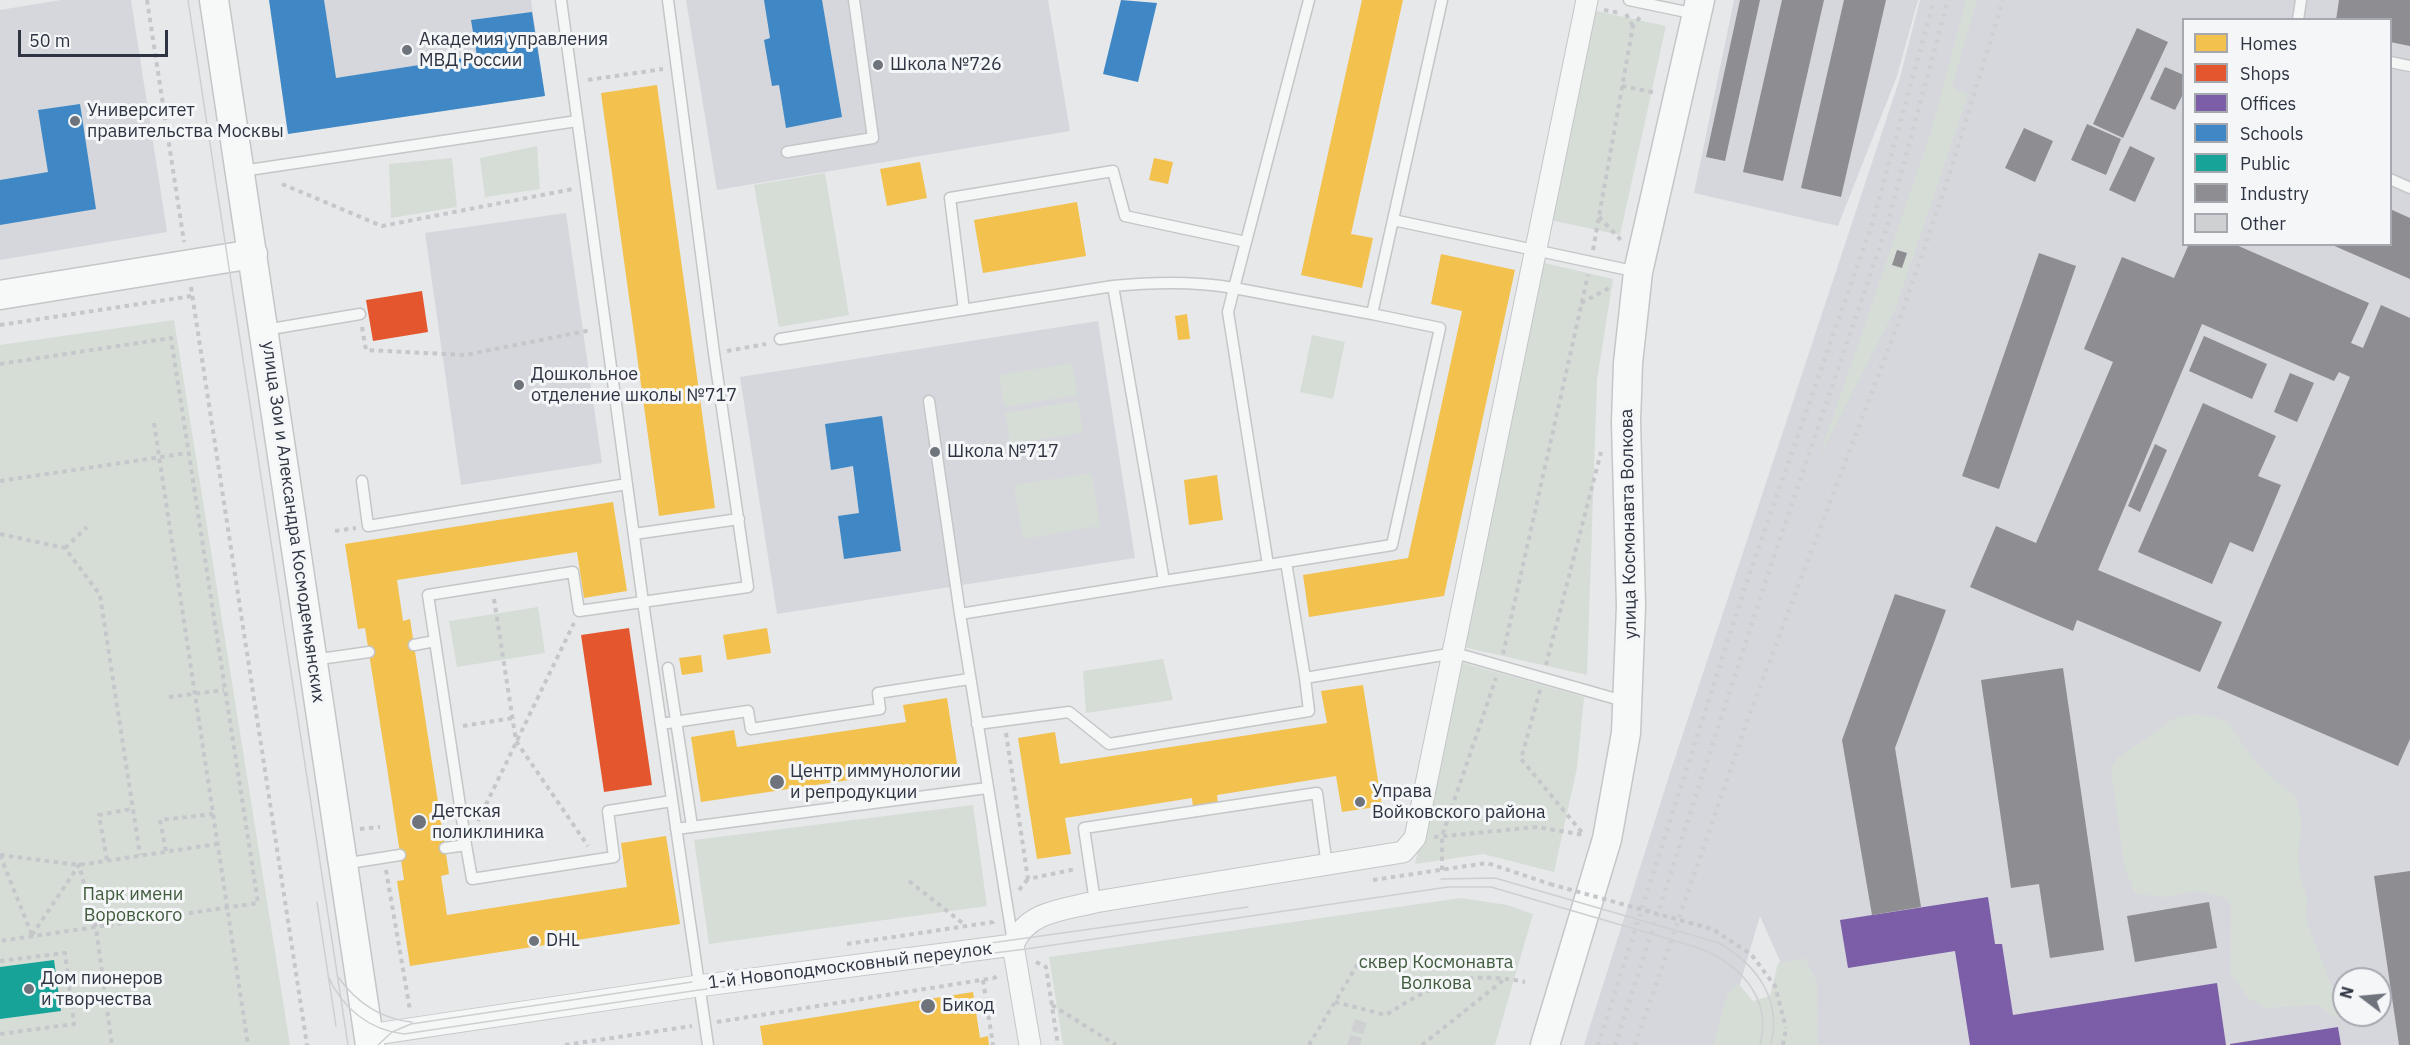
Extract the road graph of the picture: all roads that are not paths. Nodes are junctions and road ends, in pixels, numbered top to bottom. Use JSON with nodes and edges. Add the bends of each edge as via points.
{"nodes":[{"id":1,"x":214,"y":0,"type":"edge"},
{"id":2,"x":561,"y":0,"type":"edge"},
{"id":3,"x":668,"y":0,"type":"edge"},
{"id":4,"x":854,"y":0,"type":"edge"},
{"id":5,"x":1310,"y":0,"type":"edge"},
{"id":6,"x":1442,"y":0,"type":"edge"},
{"id":7,"x":1587,"y":0,"type":"edge"},
{"id":8,"x":1629,"y":0,"type":"edge"},
{"id":9,"x":2300,"y":3,"type":"edge"},
{"id":10,"x":1698,"y":7,"type":"edge"},
{"id":11,"x":2298,"y":18,"type":"edge"},
{"id":12,"x":2307,"y":18,"type":"edge"},
{"id":13,"x":2392,"y":63,"type":"edge"},
{"id":14,"x":2410,"y":66,"type":"edge"},
{"id":15,"x":577,"y":121,"type":"junction"},
{"id":16,"x":787,"y":152,"type":"dead end"},
{"id":17,"x":240,"y":171,"type":"junction"},
{"id":18,"x":2392,"y":179,"type":"edge"},
{"id":19,"x":2410,"y":188,"type":"edge"},
{"id":20,"x":1393,"y":220,"type":"junction"},
{"id":21,"x":1246,"y":242,"type":"junction"},
{"id":22,"x":1538,"y":249,"type":"junction"},
{"id":23,"x":253,"y":254,"type":"junction"},
{"id":24,"x":1627,"y":278,"type":"junction"},
{"id":25,"x":1113,"y":286,"type":"junction"},
{"id":26,"x":1234,"y":288,"type":"junction"},
{"id":27,"x":0,"y":296,"type":"edge"},
{"id":28,"x":964,"y":310,"type":"junction"},
{"id":29,"x":360,"y":314,"type":"road end"},
{"id":30,"x":1372,"y":314,"type":"junction"},
{"id":31,"x":264,"y":330,"type":"junction"},
{"id":32,"x":780,"y":339,"type":"road end"},
{"id":33,"x":929,"y":401,"type":"dead end"},
{"id":34,"x":362,"y":481,"type":"dead end"},
{"id":35,"x":627,"y":484,"type":"junction"},
{"id":36,"x":739,"y":519,"type":"junction"},
{"id":37,"x":634,"y":534,"type":"junction"},
{"id":38,"x":1286,"y":562,"type":"junction"},
{"id":39,"x":1268,"y":565,"type":"junction"},
{"id":40,"x":1164,"y":581,"type":"junction"},
{"id":41,"x":643,"y":602,"type":"junction"},
{"id":42,"x":960,"y":614,"type":"junction"},
{"id":43,"x":435,"y":642,"type":"junction"},
{"id":44,"x":414,"y":645,"type":"dead end"},
{"id":45,"x":369,"y":652,"type":"dead end"},
{"id":46,"x":1455,"y":653,"type":"junction"},
{"id":47,"x":313,"y":660,"type":"junction"},
{"id":48,"x":668,"y":668,"type":"dead end"},
{"id":49,"x":1305,"y":678,"type":"junction"},
{"id":50,"x":969,"y":679,"type":"junction"},
{"id":51,"x":1628,"y":702,"type":"junction"},
{"id":52,"x":676,"y":722,"type":"junction"},
{"id":53,"x":661,"y":724,"type":"junction"},
{"id":54,"x":977,"y":724,"type":"junction"},
{"id":55,"x":987,"y":788,"type":"junction"},
{"id":56,"x":672,"y":801,"type":"junction"},
{"id":57,"x":692,"y":826,"type":"junction"},
{"id":58,"x":675,"y":829,"type":"junction"},
{"id":59,"x":466,"y":845,"type":"junction"},
{"id":60,"x":445,"y":848,"type":"dead end"},
{"id":61,"x":400,"y":855,"type":"dead end"},
{"id":62,"x":342,"y":864,"type":"junction"},
{"id":63,"x":1328,"y":866,"type":"junction"},
{"id":64,"x":1095,"y":903,"type":"junction"},
{"id":65,"x":1015,"y":955,"type":"junction"},
{"id":66,"x":698,"y":986,"type":"junction"},
{"id":67,"x":370,"y":1040,"type":"edge"},
{"id":68,"x":708,"y":1045,"type":"edge"},
{"id":69,"x":1030,"y":1045,"type":"edge"},
{"id":70,"x":1545,"y":1045,"type":"edge"}],
"edges":[{"from":1,"to":17,"type":"main road","name":"улица Зои и Александра Космодемьянских"},
{"from":2,"to":15,"type":"lane"},
{"from":3,"to":36,"type":"lane"},
{"from":4,"to":16,"type":"lane","via":[[873,138]]},
{"from":5,"to":21,"type":"lane"},
{"from":6,"to":20,"type":"lane"},
{"from":7,"to":22,"type":"street"},
{"from":8,"to":10,"type":"lane"},
{"from":9,"to":11,"type":"lane"},
{"from":9,"to":12,"type":"lane"},
{"from":10,"to":24,"type":"main road","name":"улица Космонавта Волкова"},
{"from":13,"to":14,"type":"lane"},
{"from":15,"to":17,"type":"lane"},
{"from":15,"to":35,"type":"lane"},
{"from":17,"to":23,"type":"main road","name":"улица Зои и Александра Космодемьянских"},
{"from":18,"to":19,"type":"lane"},
{"from":20,"to":22,"type":"lane"},
{"from":20,"to":30,"type":"lane"},
{"from":21,"to":26,"type":"lane"},
{"from":21,"to":28,"type":"lane","via":[[1125,216],[1113,171],[950,198]]},
{"from":22,"to":24,"type":"lane"},
{"from":22,"to":46,"type":"street"},
{"from":23,"to":27,"type":"main road","via":[[181,250]]},
{"from":23,"to":31,"type":"main road","name":"улица Зои и Александра Космодемьянских"},
{"from":24,"to":51,"type":"main road","name":"улица Космонавта Волкова","via":[[1631,606]]},
{"from":25,"to":26,"type":"lane","via":[[1150,282]]},
{"from":25,"to":28,"type":"lane"},
{"from":25,"to":40,"type":"lane"},
{"from":26,"to":30,"type":"lane"},
{"from":26,"to":39,"type":"lane","via":[[1228,312]]},
{"from":28,"to":32,"type":"lane"},
{"from":29,"to":31,"type":"lane"},
{"from":30,"to":38,"type":"lane","via":[[1440,328],[1392,545]]},
{"from":31,"to":47,"type":"main road","name":"улица Зои и Александра Космодемьянских"},
{"from":33,"to":42,"type":"lane"},
{"from":34,"to":35,"type":"lane","via":[[368,526]]},
{"from":35,"to":37,"type":"lane"},
{"from":36,"to":37,"type":"lane"},
{"from":36,"to":41,"type":"lane","via":[[748,587]]},
{"from":37,"to":41,"type":"lane"},
{"from":38,"to":39,"type":"lane"},
{"from":38,"to":49,"type":"lane"},
{"from":39,"to":40,"type":"lane"},
{"from":40,"to":42,"type":"lane"},
{"from":41,"to":43,"type":"lane","via":[[579,611],[573,572],[428,595]]},
{"from":41,"to":53,"type":"lane"},
{"from":42,"to":50,"type":"lane"},
{"from":43,"to":44,"type":"lane"},
{"from":43,"to":59,"type":"lane"},
{"from":45,"to":47,"type":"lane"},
{"from":46,"to":49,"type":"lane"},
{"from":46,"to":51,"type":"lane"},
{"from":46,"to":63,"type":"street","name":"1-й Новоподмосковный переулок","via":[[1415,838],[1403,852]]},
{"from":47,"to":62,"type":"main road","name":"улица Зои и Александра Космодемьянских"},
{"from":48,"to":52,"type":"lane"},
{"from":49,"to":54,"type":"lane","via":[[1309,711],[1109,744],[1069,712]]},
{"from":50,"to":52,"type":"lane","via":[[878,693],[880,709],[750,729],[748,711]]},
{"from":50,"to":54,"type":"lane"},
{"from":51,"to":70,"type":"main road","name":"улица Космонавта Волкова","via":[[1619,781],[1607,839]]},
{"from":52,"to":53,"type":"lane"},
{"from":52,"to":57,"type":"lane"},
{"from":53,"to":56,"type":"lane"},
{"from":54,"to":55,"type":"lane"},
{"from":55,"to":57,"type":"lane"},
{"from":55,"to":65,"type":"lane"},
{"from":56,"to":58,"type":"lane"},
{"from":56,"to":59,"type":"lane","via":[[608,811],[614,856],[472,879]]},
{"from":57,"to":58,"type":"lane"},
{"from":58,"to":66,"type":"lane"},
{"from":59,"to":60,"type":"lane"},
{"from":61,"to":62,"type":"lane"},
{"from":62,"to":67,"type":"main road","name":"улица Зои и Александра Космодемьянских"},
{"from":63,"to":64,"type":"street","name":"1-й Новоподмосковный переулок"},
{"from":63,"to":64,"type":"lane","via":[[1317,793],[1084,828]]},
{"from":64,"to":65,"type":"street","name":"1-й Новоподмосковный переулок","via":[[1045,914],[1019,930]]},
{"from":65,"to":66,"type":"street","name":"1-й Новоподмосковный переулок"},
{"from":65,"to":69,"type":"street"},
{"from":66,"to":67,"type":"street","name":"1-й Новоподмосковный переулок"},
{"from":66,"to":68,"type":"lane"}]}
